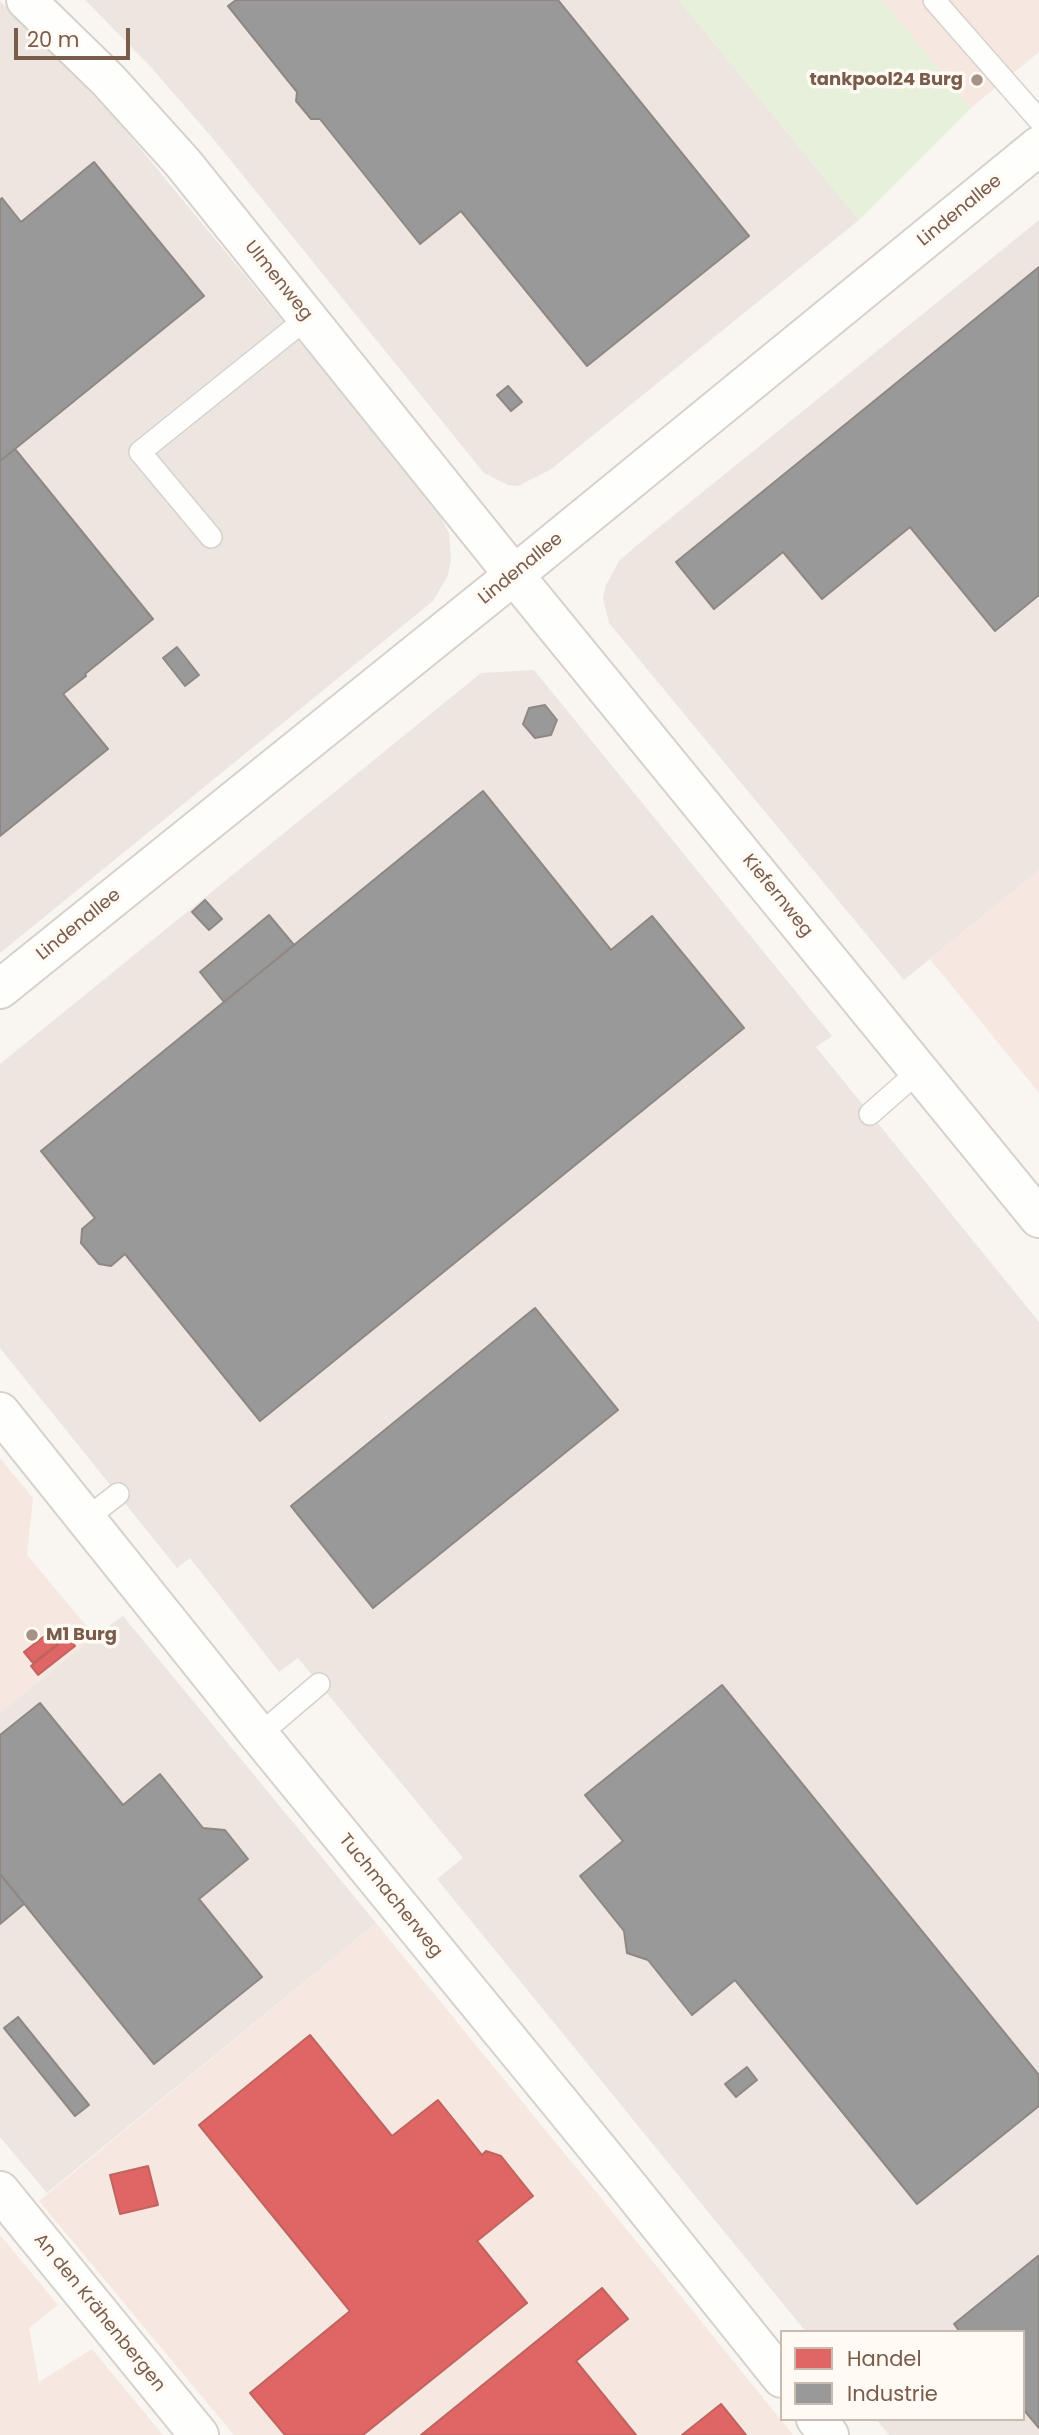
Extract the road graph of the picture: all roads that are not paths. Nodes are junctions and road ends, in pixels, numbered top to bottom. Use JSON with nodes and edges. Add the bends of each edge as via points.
{"nodes":[{"id":1,"x":26,"y":0,"type":"edge"},
{"id":2,"x":934,"y":0,"type":"edge"},
{"id":3,"x":1039,"y":120,"type":"edge"},
{"id":4,"x":1039,"y":146,"type":"edge"},
{"id":5,"x":307,"y":318,"type":"junction"},
{"id":6,"x":211,"y":537,"type":"dead end"},
{"id":7,"x":514,"y":575,"type":"junction"},
{"id":8,"x":0,"y":989,"type":"edge"},
{"id":9,"x":920,"y":1070,"type":"junction"},
{"id":10,"x":870,"y":1114,"type":"dead end"},
{"id":11,"x":1039,"y":1218,"type":"edge"},
{"id":12,"x":0,"y":1412,"type":"edge"},
{"id":13,"x":118,"y":1494,"type":"dead end"},
{"id":14,"x":87,"y":1518,"type":"junction"},
{"id":15,"x":319,"y":1684,"type":"dead end"},
{"id":16,"x":259,"y":1735,"type":"junction"},
{"id":17,"x":0,"y":2191,"type":"edge"},
{"id":18,"x":780,"y":2376,"type":"edge"},
{"id":19,"x":818,"y":2421,"type":"edge"},
{"id":20,"x":199,"y":2435,"type":"edge"},
{"id":21,"x":829,"y":2435,"type":"edge"}],
"edges":[{"from":1,"to":5,"type":"street","name":"Ulmenweg","via":[[109,81],[183,163]]},
{"from":2,"to":3,"type":"lane"},
{"from":4,"to":7,"type":"street","name":"Lindenallee"},
{"from":5,"to":6,"type":"lane","via":[[140,452]]},
{"from":5,"to":7,"type":"street","name":"Ulmenweg"},
{"from":7,"to":8,"type":"street","name":"Lindenallee"},
{"from":7,"to":9,"type":"street","name":"Kiefernweg"},
{"from":9,"to":10,"type":"lane"},
{"from":9,"to":11,"type":"street","name":"Kiefernweg"},
{"from":12,"to":14,"type":"street","name":"Tuchmacherweg"},
{"from":13,"to":14,"type":"lane"},
{"from":14,"to":16,"type":"street","name":"Tuchmacherweg"},
{"from":15,"to":16,"type":"lane"},
{"from":16,"to":18,"type":"street","name":"Tuchmacherweg"},
{"from":17,"to":20,"type":"street","name":"An den Krähenbergen"},
{"from":19,"to":21,"type":"street"}]}
